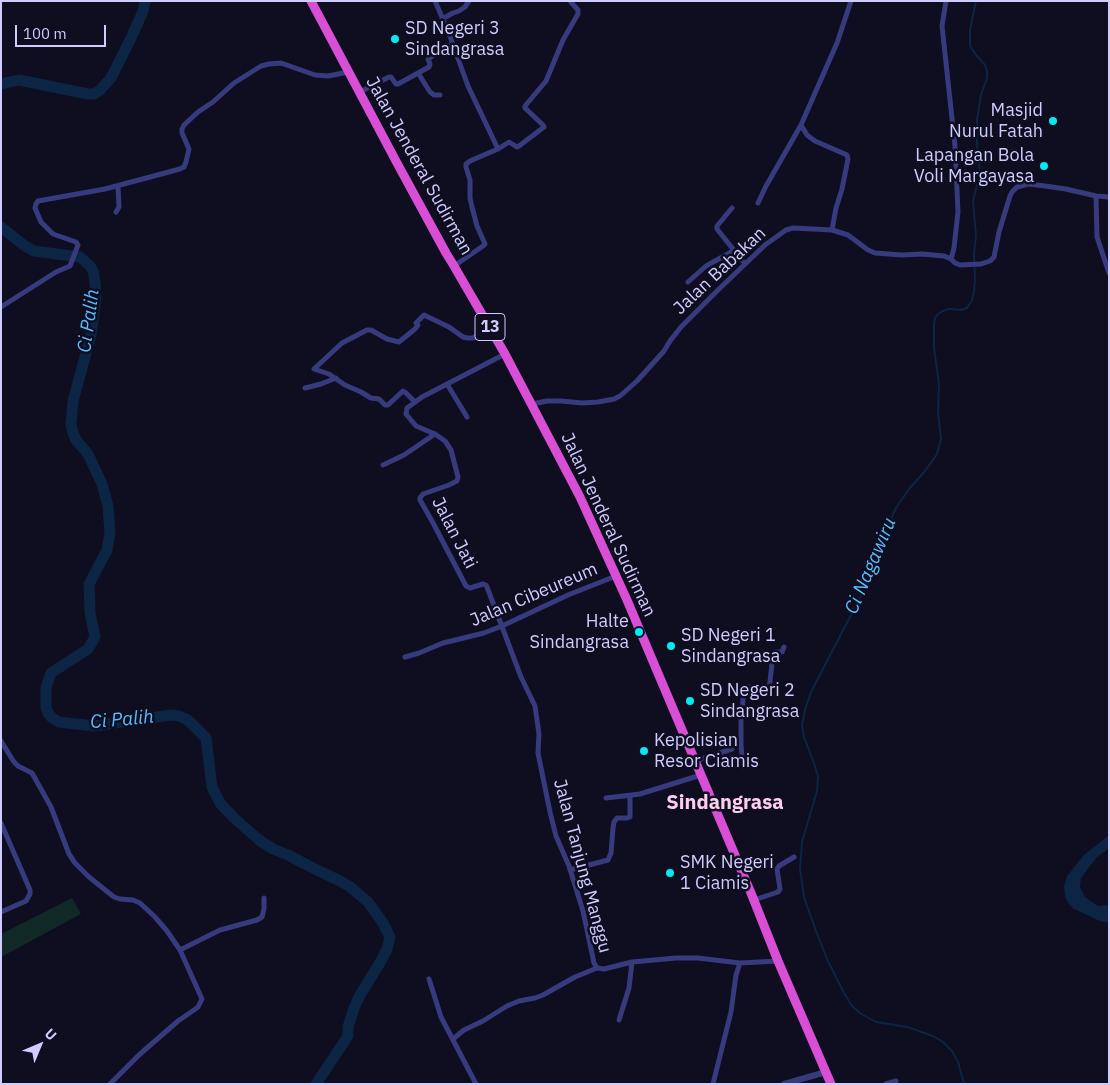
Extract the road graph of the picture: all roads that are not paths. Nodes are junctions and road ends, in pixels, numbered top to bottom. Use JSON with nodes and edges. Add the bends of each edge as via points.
{"nodes":[{"id":1,"x":435,"y":1,"type":"edge"},
{"id":2,"x":469,"y":1,"type":"edge"},
{"id":3,"x":570,"y":1,"type":"edge"},
{"id":4,"x":851,"y":1,"type":"edge"},
{"id":5,"x":946,"y":1,"type":"edge"},
{"id":6,"x":315,"y":3,"type":"edge"},
{"id":7,"x":442,"y":19,"type":"junction"},
{"id":8,"x":452,"y":44,"type":"junction"},
{"id":9,"x":348,"y":72,"type":"junction"},
{"id":10,"x":418,"y":73,"type":"junction"},
{"id":11,"x":360,"y":92,"type":"junction"},
{"id":12,"x":440,"y":95,"type":"dead end"},
{"id":13,"x":801,"y":125,"type":"junction"},
{"id":14,"x":498,"y":149,"type":"junction"},
{"id":15,"x":118,"y":186,"type":"junction"},
{"id":16,"x":1096,"y":196,"type":"junction"},
{"id":17,"x":1109,"y":197,"type":"edge"},
{"id":18,"x":758,"y":203,"type":"dead end"},
{"id":19,"x":732,"y":208,"type":"dead end"},
{"id":20,"x":116,"y":212,"type":"dead end"},
{"id":21,"x":832,"y":230,"type":"junction"},
{"id":22,"x":734,"y":251,"type":"junction"},
{"id":23,"x":951,"y":259,"type":"junction"},
{"id":24,"x":745,"y":264,"type":"junction"},
{"id":25,"x":454,"y":266,"type":"junction"},
{"id":26,"x":1109,"y":274,"type":"edge"},
{"id":27,"x":688,"y":282,"type":"dead end"},
{"id":28,"x":1,"y":307,"type":"edge"},
{"id":29,"x":490,"y":328,"type":"junction"},
{"id":30,"x":505,"y":354,"type":"junction"},
{"id":31,"x":336,"y":378,"type":"junction"},
{"id":32,"x":447,"y":384,"type":"junction"},
{"id":33,"x":305,"y":388,"type":"dead end"},
{"id":34,"x":415,"y":402,"type":"junction"},
{"id":35,"x":532,"y":404,"type":"junction"},
{"id":36,"x":467,"y":417,"type":"dead end"},
{"id":37,"x":435,"y":434,"type":"junction"},
{"id":38,"x":383,"y":465,"type":"dead end"},
{"id":39,"x":617,"y":576,"type":"junction"},
{"id":40,"x":502,"y":626,"type":"junction"},
{"id":41,"x":784,"y":647,"type":"dead end"},
{"id":42,"x":405,"y":657,"type":"dead end"},
{"id":43,"x":1,"y":741,"type":"edge"},
{"id":44,"x":732,"y":749,"type":"dead end"},
{"id":45,"x":695,"y":761,"type":"junction"},
{"id":46,"x":743,"y":767,"type":"dead end"},
{"id":47,"x":701,"y":775,"type":"junction"},
{"id":48,"x":630,"y":796,"type":"junction"},
{"id":49,"x":606,"y":798,"type":"dead end"},
{"id":50,"x":1,"y":823,"type":"edge"},
{"id":51,"x":794,"y":857,"type":"dead end"},
{"id":52,"x":570,"y":870,"type":"junction"},
{"id":53,"x":264,"y":898,"type":"dead end"},
{"id":54,"x":754,"y":900,"type":"junction"},
{"id":55,"x":1,"y":912,"type":"edge"},
{"id":56,"x":180,"y":950,"type":"junction"},
{"id":57,"x":778,"y":961,"type":"junction"},
{"id":58,"x":632,"y":962,"type":"junction"},
{"id":59,"x":740,"y":963,"type":"junction"},
{"id":60,"x":597,"y":968,"type":"junction"},
{"id":61,"x":429,"y":979,"type":"dead end"},
{"id":62,"x":619,"y":1020,"type":"dead end"},
{"id":63,"x":453,"y":1039,"type":"junction"},
{"id":64,"x":826,"y":1072,"type":"junction"},
{"id":65,"x":896,"y":1081,"type":"dead end"},
{"id":66,"x":110,"y":1084,"type":"edge"},
{"id":67,"x":476,"y":1084,"type":"edge"},
{"id":68,"x":713,"y":1084,"type":"edge"},
{"id":69,"x":784,"y":1084,"type":"edge"},
{"id":70,"x":832,"y":1084,"type":"edge"},
{"id":71,"x":886,"y":1084,"type":"edge"}],
"edges":[{"from":1,"to":7,"type":"street"},
{"from":2,"to":7,"type":"street","via":[[465,7]]},
{"from":3,"to":14,"type":"street","via":[[579,12],[546,81],[524,106],[544,127],[518,147],[509,142]]},
{"from":4,"to":13,"type":"street","via":[[837,43]]},
{"from":5,"to":23,"type":"street","via":[[942,26],[955,146],[958,212]]},
{"from":6,"to":9,"type":"highway","name":"Jalan Jenderal Sudirman","number":"13"},
{"from":7,"to":8,"type":"street"},
{"from":8,"to":10,"type":"street","via":[[428,59],[429,67]]},
{"from":8,"to":14,"type":"street"},
{"from":9,"to":11,"type":"highway","name":"Jalan Jenderal Sudirman","number":"13"},
{"from":9,"to":15,"type":"street","via":[[328,76],[281,63],[261,66],[184,125],[182,133],[189,149],[184,167]]},
{"from":10,"to":11,"type":"street","via":[[398,84],[390,77]]},
{"from":10,"to":12,"type":"street","via":[[430,92]]},
{"from":11,"to":25,"type":"highway","name":"Jalan Jenderal Sudirman","number":"13"},
{"from":13,"to":18,"type":"street"},
{"from":13,"to":21,"type":"street","via":[[815,141],[847,155]]},
{"from":14,"to":25,"type":"street","via":[[466,164],[472,207],[485,244]]},
{"from":15,"to":20,"type":"street","via":[[120,207]]},
{"from":15,"to":28,"type":"street","via":[[38,201],[35,208],[41,222],[53,234],[78,245],[70,266]]},
{"from":16,"to":17,"type":"street"},
{"from":16,"to":23,"type":"street","name":"Jalan Babakan","via":[[1048,186],[1028,184],[1017,187],[1010,196],[994,257],[981,264],[958,264]]},
{"from":16,"to":26,"type":"street","via":[[1097,237]]},
{"from":19,"to":22,"type":"street","via":[[716,229]]},
{"from":21,"to":23,"type":"street","name":"Jalan Babakan","via":[[848,235],[875,254],[938,255]]},
{"from":21,"to":24,"type":"street","name":"Jalan Babakan","via":[[786,230]]},
{"from":22,"to":24,"type":"street"},
{"from":22,"to":27,"type":"street","via":[[706,266]]},
{"from":24,"to":35,"type":"street","name":"Jalan Babakan","via":[[681,327],[664,351],[620,396],[598,402]]},
{"from":25,"to":29,"type":"highway","name":"Jalan Jenderal Sudirman","number":"13"},
{"from":29,"to":30,"type":"highway","name":"Jalan Jenderal Sudirman","number":"13"},
{"from":29,"to":31,"type":"street","via":[[467,338],[424,315],[415,329],[399,342],[367,330],[342,343],[314,369]]},
{"from":30,"to":32,"type":"street"},
{"from":30,"to":35,"type":"highway","name":"Jalan Jenderal Sudirman","number":"13"},
{"from":31,"to":33,"type":"street"},
{"from":31,"to":34,"type":"street","via":[[388,405],[403,391]]},
{"from":32,"to":34,"type":"street"},
{"from":32,"to":36,"type":"street"},
{"from":34,"to":37,"type":"street","name":"Jalan Jati","via":[[406,410],[408,418],[418,428]]},
{"from":35,"to":39,"type":"highway","name":"Jalan Jenderal Sudirman","number":"13"},
{"from":37,"to":38,"type":"street"},
{"from":37,"to":40,"type":"street","name":"Jalan Jati","via":[[451,450],[458,479],[423,494],[420,500],[466,586],[483,584],[488,587]]},
{"from":39,"to":40,"type":"street","name":"Jalan Cibeureum"},
{"from":39,"to":45,"type":"highway","name":"Jalan Jenderal Sudirman","number":"13"},
{"from":40,"to":42,"type":"street","name":"Jalan Cibeureum"},
{"from":40,"to":52,"type":"street","name":"Jalan Tanjung Manggu","via":[[535,706],[538,753],[550,812]]},
{"from":41,"to":46,"type":"street","via":[[782,652],[774,653],[768,693],[748,687],[744,690],[741,720]]},
{"from":43,"to":56,"type":"street","via":[[14,762],[32,773],[75,863],[114,898],[140,903]]},
{"from":44,"to":45,"type":"street"},
{"from":45,"to":47,"type":"highway","name":"Jalan Jenderal Sudirman","number":"13"},
{"from":47,"to":48,"type":"street"},
{"from":47,"to":54,"type":"highway","name":"Jalan Jenderal Sudirman","number":"13"},
{"from":48,"to":49,"type":"street"},
{"from":48,"to":52,"type":"street","via":[[630,817],[617,818],[614,822],[608,860]]},
{"from":50,"to":55,"type":"street","via":[[30,894],[26,902]]},
{"from":51,"to":54,"type":"street","via":[[777,869],[778,892]]},
{"from":52,"to":60,"type":"street","name":"Jalan Tanjung Manggu"},
{"from":53,"to":56,"type":"street","via":[[262,917],[220,930]]},
{"from":54,"to":57,"type":"highway","name":"Jalan Jenderal Sudirman","number":"13"},
{"from":56,"to":66,"type":"street","via":[[201,1001]]},
{"from":57,"to":59,"type":"street","name":"Jalan Tanjung Manggu"},
{"from":57,"to":64,"type":"highway","name":"Jalan Jenderal Sudirman","number":"13"},
{"from":58,"to":59,"type":"street","name":"Jalan Tanjung Manggu","via":[[683,958]]},
{"from":58,"to":60,"type":"street","name":"Jalan Tanjung Manggu"},
{"from":58,"to":62,"type":"street","via":[[629,988]]},
{"from":59,"to":68,"type":"street"},
{"from":60,"to":63,"type":"street","via":[[543,995],[507,1006]]},
{"from":61,"to":63,"type":"street","via":[[441,1017]]},
{"from":63,"to":67,"type":"street"},
{"from":64,"to":69,"type":"street"},
{"from":64,"to":70,"type":"highway","name":"Jalan Jenderal Sudirman","number":"13"},
{"from":65,"to":71,"type":"street"}]}
